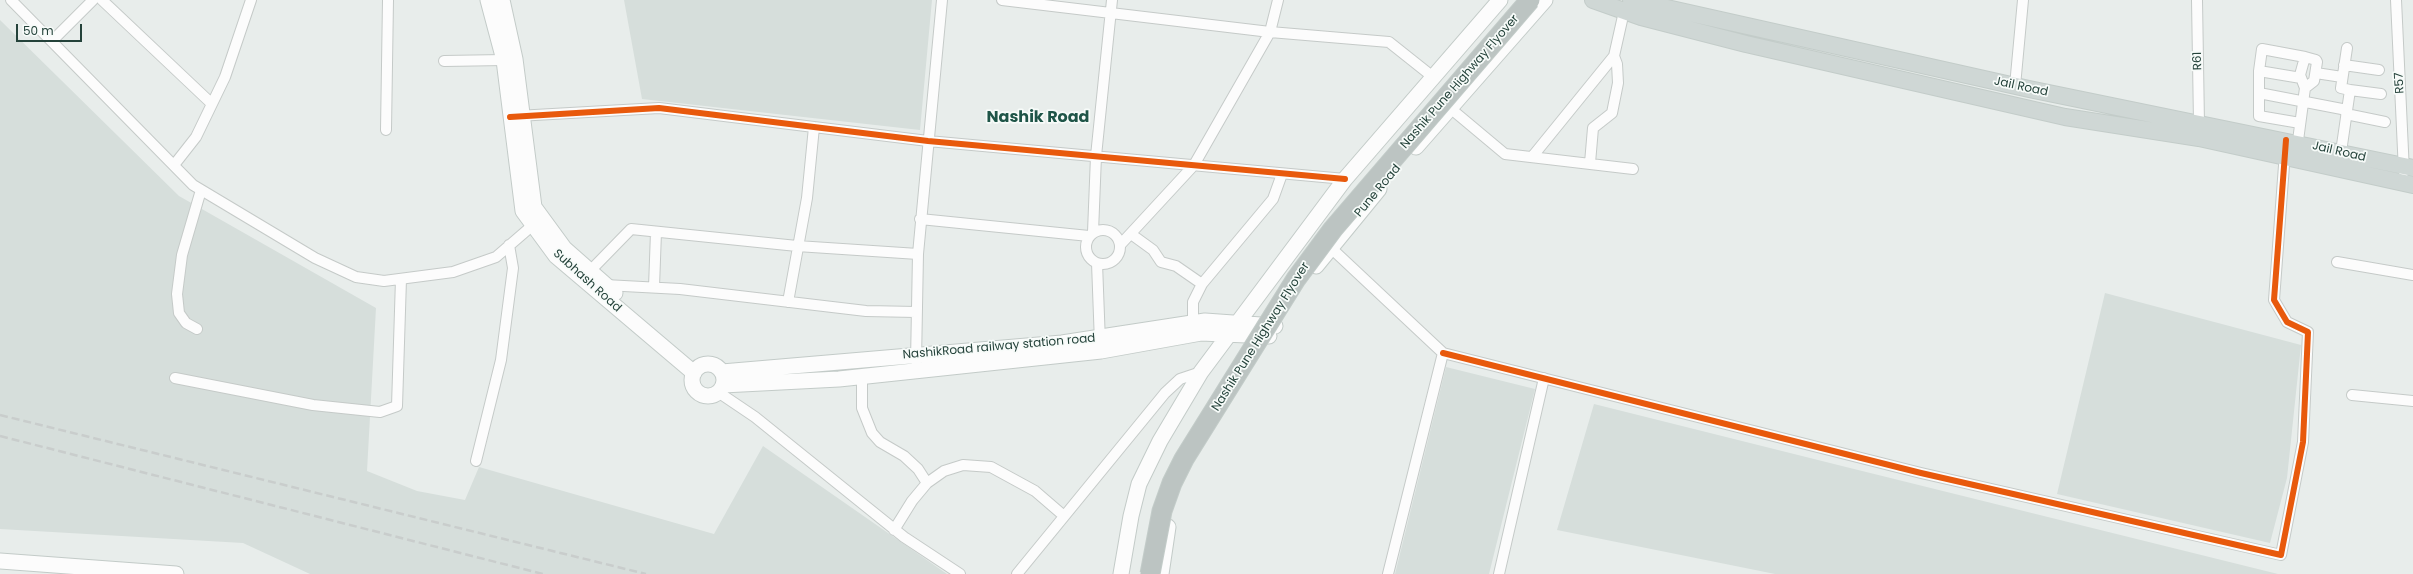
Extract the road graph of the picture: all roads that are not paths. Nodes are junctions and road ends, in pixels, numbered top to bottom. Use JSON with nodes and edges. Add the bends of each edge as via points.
{"nodes":[{"id":1,"x":11,"y":0,"type":"edge"},
{"id":2,"x":93,"y":0,"type":"edge"},
{"id":3,"x":102,"y":0,"type":"edge"},
{"id":4,"x":251,"y":0,"type":"edge"},
{"id":5,"x":388,"y":0,"type":"edge"},
{"id":6,"x":488,"y":0,"type":"edge"},
{"id":7,"x":502,"y":0,"type":"edge"},
{"id":8,"x":942,"y":0,"type":"edge"},
{"id":9,"x":1002,"y":0,"type":"edge"},
{"id":10,"x":1112,"y":0,"type":"edge"},
{"id":11,"x":1278,"y":0,"type":"edge"},
{"id":12,"x":1500,"y":0,"type":"edge"},
{"id":13,"x":1514,"y":0,"type":"edge"},
{"id":14,"x":1530,"y":0,"type":"edge"},
{"id":15,"x":1545,"y":0,"type":"edge"},
{"id":16,"x":1593,"y":0,"type":"edge"},
{"id":17,"x":2023,"y":0,"type":"edge"},
{"id":18,"x":2197,"y":0,"type":"edge"},
{"id":19,"x":2396,"y":0,"type":"edge"},
{"id":20,"x":1624,"y":5,"type":"edge"},
{"id":21,"x":1109,"y":13,"type":"junction"},
{"id":22,"x":1270,"y":32,"type":"junction"},
{"id":23,"x":52,"y":41,"type":"junction"},
{"id":24,"x":2347,"y":48,"type":"dead end"},
{"id":25,"x":1614,"y":56,"type":"junction"},
{"id":26,"x":2305,"y":57,"type":"junction"},
{"id":27,"x":504,"y":60,"type":"junction"},
{"id":28,"x":444,"y":61,"type":"dead end"},
{"id":29,"x":2344,"y":66,"type":"junction"},
{"id":30,"x":2379,"y":70,"type":"dead end"},
{"id":31,"x":2259,"y":71,"type":"junction"},
{"id":32,"x":2316,"y":73,"type":"junction"},
{"id":33,"x":1433,"y":77,"type":"junction"},
{"id":34,"x":2342,"y":77,"type":"junction"},
{"id":35,"x":2303,"y":83,"type":"junction"},
{"id":36,"x":2015,"y":86,"type":"junction"},
{"id":37,"x":2350,"y":90,"type":"junction"},
{"id":38,"x":2259,"y":93,"type":"junction"},
{"id":39,"x":2381,"y":94,"type":"dead end"},
{"id":40,"x":2303,"y":102,"type":"junction"},
{"id":41,"x":212,"y":104,"type":"junction"},
{"id":42,"x":1450,"y":108,"type":"junction"},
{"id":43,"x":2347,"y":112,"type":"junction"},
{"id":44,"x":515,"y":116,"type":"junction"},
{"id":45,"x":2385,"y":122,"type":"dead end"},
{"id":46,"x":2199,"y":123,"type":"junction"},
{"id":47,"x":2300,"y":123,"type":"junction"},
{"id":48,"x":814,"y":127,"type":"junction"},
{"id":49,"x":386,"y":130,"type":"dead end"},
{"id":50,"x":928,"y":141,"type":"junction"},
{"id":51,"x":2291,"y":149,"type":"junction"},
{"id":52,"x":2341,"y":152,"type":"junction"},
{"id":53,"x":1096,"y":156,"type":"junction"},
{"id":54,"x":1532,"y":157,"type":"junction"},
{"id":55,"x":1590,"y":163,"type":"junction"},
{"id":56,"x":174,"y":165,"type":"junction"},
{"id":57,"x":1194,"y":165,"type":"junction"},
{"id":58,"x":2409,"y":168,"type":"edge"},
{"id":59,"x":1633,"y":169,"type":"dead end"},
{"id":60,"x":1282,"y":174,"type":"junction"},
{"id":61,"x":1345,"y":179,"type":"junction"},
{"id":62,"x":2408,"y":184,"type":"edge"},
{"id":63,"x":201,"y":190,"type":"junction"},
{"id":64,"x":920,"y":219,"type":"junction"},
{"id":65,"x":533,"y":225,"type":"junction"},
{"id":66,"x":656,"y":232,"type":"junction"},
{"id":67,"x":1091,"y":234,"type":"junction"},
{"id":68,"x":1131,"y":234,"type":"junction"},
{"id":69,"x":1120,"y":244,"type":"junction"},
{"id":70,"x":509,"y":245,"type":"junction"},
{"id":71,"x":797,"y":246,"type":"junction"},
{"id":72,"x":1331,"y":248,"type":"junction"},
{"id":73,"x":918,"y":254,"type":"junction"},
{"id":74,"x":2337,"y":262,"type":"dead end"},
{"id":75,"x":1097,"y":263,"type":"junction"},
{"id":76,"x":590,"y":271,"type":"junction"},
{"id":77,"x":2413,"y":275,"type":"edge"},
{"id":78,"x":401,"y":279,"type":"junction"},
{"id":79,"x":605,"y":284,"type":"junction"},
{"id":80,"x":1202,"y":284,"type":"junction"},
{"id":81,"x":654,"y":287,"type":"junction"},
{"id":82,"x":788,"y":302,"type":"junction"},
{"id":83,"x":916,"y":312,"type":"junction"},
{"id":84,"x":1193,"y":322,"type":"junction"},
{"id":85,"x":1234,"y":328,"type":"junction"},
{"id":86,"x":197,"y":329,"type":"dead end"},
{"id":87,"x":1272,"y":331,"type":"junction"},
{"id":88,"x":1100,"y":345,"type":"junction"},
{"id":89,"x":1443,"y":353,"type":"junction"},
{"id":90,"x":917,"y":354,"type":"junction"},
{"id":91,"x":697,"y":370,"type":"junction"},
{"id":92,"x":916,"y":371,"type":"junction"},
{"id":93,"x":1201,"y":372,"type":"junction"},
{"id":94,"x":862,"y":376,"type":"junction"},
{"id":95,"x":175,"y":378,"type":"dead end"},
{"id":96,"x":1544,"y":378,"type":"junction"},
{"id":97,"x":721,"y":383,"type":"junction"},
{"id":98,"x":2352,"y":396,"type":"dead end"},
{"id":99,"x":2413,"y":401,"type":"edge"},
{"id":100,"x":476,"y":461,"type":"dead end"},
{"id":101,"x":927,"y":483,"type":"junction"},
{"id":102,"x":1064,"y":516,"type":"junction"},
{"id":103,"x":894,"y":530,"type":"junction"},
{"id":104,"x":0,"y":561,"type":"edge"},
{"id":105,"x":102,"y":571,"type":"edge"},
{"id":106,"x":176,"y":574,"type":"edge"},
{"id":107,"x":960,"y":574,"type":"edge"},
{"id":108,"x":1017,"y":574,"type":"edge"},
{"id":109,"x":1121,"y":574,"type":"edge"},
{"id":110,"x":1140,"y":574,"type":"edge"},
{"id":111,"x":1150,"y":574,"type":"edge"},
{"id":112,"x":1161,"y":574,"type":"edge"},
{"id":113,"x":1388,"y":574,"type":"edge"},
{"id":114,"x":1499,"y":574,"type":"edge"}],
"edges":[{"from":1,"to":23,"type":"street"},
{"from":2,"to":23,"type":"street"},
{"from":3,"to":41,"type":"street"},
{"from":4,"to":41,"type":"street","via":[[225,77]]},
{"from":5,"to":49,"type":"street"},
{"from":6,"to":27,"type":"main road","name":"Subhash Road"},
{"from":7,"to":44,"type":"main road","name":"Subhash Road","via":[[515,59]]},
{"from":8,"to":50,"type":"street"},
{"from":9,"to":21,"type":"street"},
{"from":10,"to":21,"type":"street"},
{"from":11,"to":22,"type":"street"},
{"from":12,"to":33,"type":"main road"},
{"from":13,"to":110,"type":"highway","name":"Nashik Pune Highway Flyover","via":[[1318,230],[1266,306],[1176,447],[1160,479],[1144,541]]},
{"from":14,"to":111,"type":"highway","name":"Nashik Pune Highway Flyover","bridge":true,"via":[[1333,229],[1296,279],[1184,459],[1172,483],[1162,511]]},
{"from":15,"to":42,"type":"main road","name":"Pune Road"},
{"from":16,"to":20,"type":"main road","name":"Jail Road"},
{"from":17,"to":36,"type":"street"},
{"from":18,"to":46,"type":"street","name":"R61"},
{"from":19,"to":58,"type":"street","name":"R57"},
{"from":20,"to":25,"type":"street"},
{"from":20,"to":36,"type":"main road","name":"Jail Road"},
{"from":20,"to":51,"type":"main road","via":[[1746,44],[2065,117],[2199,138]]},
{"from":21,"to":22,"type":"street"},
{"from":21,"to":53,"type":"street"},
{"from":22,"to":33,"type":"street","via":[[1389,42]]},
{"from":22,"to":57,"type":"street"},
{"from":23,"to":56,"type":"street"},
{"from":24,"to":29,"type":"street"},
{"from":25,"to":54,"type":"street"},
{"from":25,"to":55,"type":"street","via":[[1618,83],[1612,113],[1592,128]]},
{"from":26,"to":31,"type":"street","via":[[2262,49]]},
{"from":26,"to":32,"type":"street","via":[[2316,60]]},
{"from":26,"to":35,"type":"street"},
{"from":27,"to":28,"type":"street"},
{"from":27,"to":44,"type":"main road","name":"Subhash Road"},
{"from":29,"to":30,"type":"street"},
{"from":29,"to":34,"type":"street"},
{"from":31,"to":35,"type":"street"},
{"from":31,"to":38,"type":"street"},
{"from":32,"to":34,"type":"street"},
{"from":32,"to":35,"type":"street","via":[[2314,81]]},
{"from":33,"to":61,"type":"main road"},
{"from":34,"to":37,"type":"street","via":[[2341,89]]},
{"from":35,"to":40,"type":"street"},
{"from":36,"to":46,"type":"main road","name":"Jail Road"},
{"from":37,"to":39,"type":"street"},
{"from":37,"to":43,"type":"street"},
{"from":38,"to":40,"type":"street"},
{"from":38,"to":47,"type":"street","via":[[2259,116]]},
{"from":40,"to":43,"type":"street"},
{"from":40,"to":47,"type":"street"},
{"from":41,"to":56,"type":"street","via":[[196,137]]},
{"from":42,"to":54,"type":"street","via":[[1505,154]]},
{"from":42,"to":72,"type":"main road","name":"Pune Road"},
{"from":43,"to":45,"type":"street"},
{"from":43,"to":52,"type":"street"},
{"from":44,"to":48,"type":"street","via":[[659,108]]},
{"from":44,"to":65,"type":"main road","name":"Subhash Road","via":[[523,211]]},
{"from":44,"to":76,"type":"main road","name":"Subhash Road","via":[[534,207],[564,248]]},
{"from":46,"to":51,"type":"main road","name":"Jail Road"},
{"from":47,"to":51,"type":"street"},
{"from":48,"to":50,"type":"street"},
{"from":48,"to":71,"type":"street","via":[[806,198]]},
{"from":50,"to":53,"type":"street"},
{"from":50,"to":64,"type":"street"},
{"from":51,"to":52,"type":"main road","name":"Jail Road"},
{"from":51,"to":62,"type":"main road"},
{"from":51,"to":96,"type":"street","via":[[2274,300],[2287,322],[2308,332],[2302,442],[2281,555],[1921,473]]},
{"from":52,"to":58,"type":"main road","name":"Jail Road"},
{"from":53,"to":57,"type":"street"},
{"from":53,"to":67,"type":"street"},
{"from":54,"to":55,"type":"street"},
{"from":55,"to":59,"type":"street"},
{"from":56,"to":63,"type":"street"},
{"from":57,"to":60,"type":"street"},
{"from":57,"to":68,"type":"street"},
{"from":58,"to":62,"type":"street","name":"R57"},
{"from":60,"to":61,"type":"street"},
{"from":60,"to":80,"type":"street","via":[[1273,199]]},
{"from":61,"to":85,"type":"main road"},
{"from":63,"to":78,"type":"street","via":[[315,258],[356,277],[384,281]]},
{"from":63,"to":86,"type":"street","via":[[182,255],[177,294],[179,313],[186,323]]},
{"from":64,"to":67,"type":"street"},
{"from":64,"to":73,"type":"street"},
{"from":65,"to":70,"type":"street"},
{"from":65,"to":91,"type":"main road","name":"Subhash Road","via":[[556,256]]},
{"from":66,"to":71,"type":"street"},
{"from":66,"to":76,"type":"street","via":[[631,229]]},
{"from":66,"to":81,"type":"street"},
{"from":67,"to":69,"type":"street","via":[[1104,229],[1110,230]]},
{"from":67,"to":75,"type":"street","via":[[1086,252]]},
{"from":68,"to":69,"type":"street"},
{"from":68,"to":80,"type":"street","via":[[1153,250],[1161,262],[1176,266]]},
{"from":69,"to":75,"type":"street","via":[[1116,258],[1108,264]]},
{"from":70,"to":78,"type":"street","via":[[496,257],[453,272]]},
{"from":70,"to":100,"type":"street","via":[[513,268],[501,360]]},
{"from":71,"to":73,"type":"street"},
{"from":71,"to":82,"type":"street"},
{"from":72,"to":87,"type":"main road","name":"Pune Road","via":[[1311,272]]},
{"from":72,"to":89,"type":"street"},
{"from":73,"to":83,"type":"street"},
{"from":74,"to":77,"type":"street"},
{"from":75,"to":88,"type":"street"},
{"from":76,"to":79,"type":"main road","name":"Subhash Road"},
{"from":78,"to":95,"type":"street","via":[[397,406],[380,412],[313,405]]},
{"from":79,"to":81,"type":"street"},
{"from":79,"to":91,"type":"main road","name":"Subhash Road"},
{"from":80,"to":84,"type":"street","via":[[1193,302]]},
{"from":81,"to":82,"type":"street"},
{"from":82,"to":83,"type":"street","via":[[866,311]]},
{"from":83,"to":90,"type":"street"},
{"from":84,"to":85,"type":"main road","name":"NashikRoad railway station road"},
{"from":84,"to":88,"type":"main road","name":"NashikRoad railway station road"},
{"from":85,"to":87,"type":"main road"},
{"from":85,"to":88,"type":"main road"},
{"from":85,"to":93,"type":"main road"},
{"from":87,"to":112,"type":"main road","name":"Pune Road","via":[[1185,468],[1169,518]]},
{"from":88,"to":90,"type":"main road","name":"NashikRoad railway station road"},
{"from":88,"to":92,"type":"main road"},
{"from":89,"to":96,"type":"street"},
{"from":89,"to":113,"type":"street"},
{"from":90,"to":92,"type":"street"},
{"from":90,"to":97,"type":"main road","name":"NashikRoad railway station road"},
{"from":91,"to":97,"type":"main road","via":[[709,364],[718,368]]},
{"from":91,"to":97,"type":"main road","via":[[694,385],[700,393],[709,395]]},
{"from":92,"to":94,"type":"main road"},
{"from":93,"to":102,"type":"street","via":[[1180,379],[1165,393]]},
{"from":93,"to":109,"type":"main road","via":[[1160,441],[1139,484]]},
{"from":94,"to":97,"type":"main road"},
{"from":94,"to":101,"type":"street","via":[[862,408],[872,433],[880,442],[904,456],[918,469]]},
{"from":96,"to":114,"type":"street"},
{"from":97,"to":103,"type":"street","via":[[755,417]]},
{"from":98,"to":99,"type":"street"},
{"from":101,"to":102,"type":"street","via":[[944,471],[963,465],[991,467],[1035,491]]},
{"from":101,"to":103,"type":"street"},
{"from":102,"to":108,"type":"street"},
{"from":103,"to":107,"type":"street"},
{"from":104,"to":105,"type":"main road"},
{"from":105,"to":106,"type":"main road"}]}
